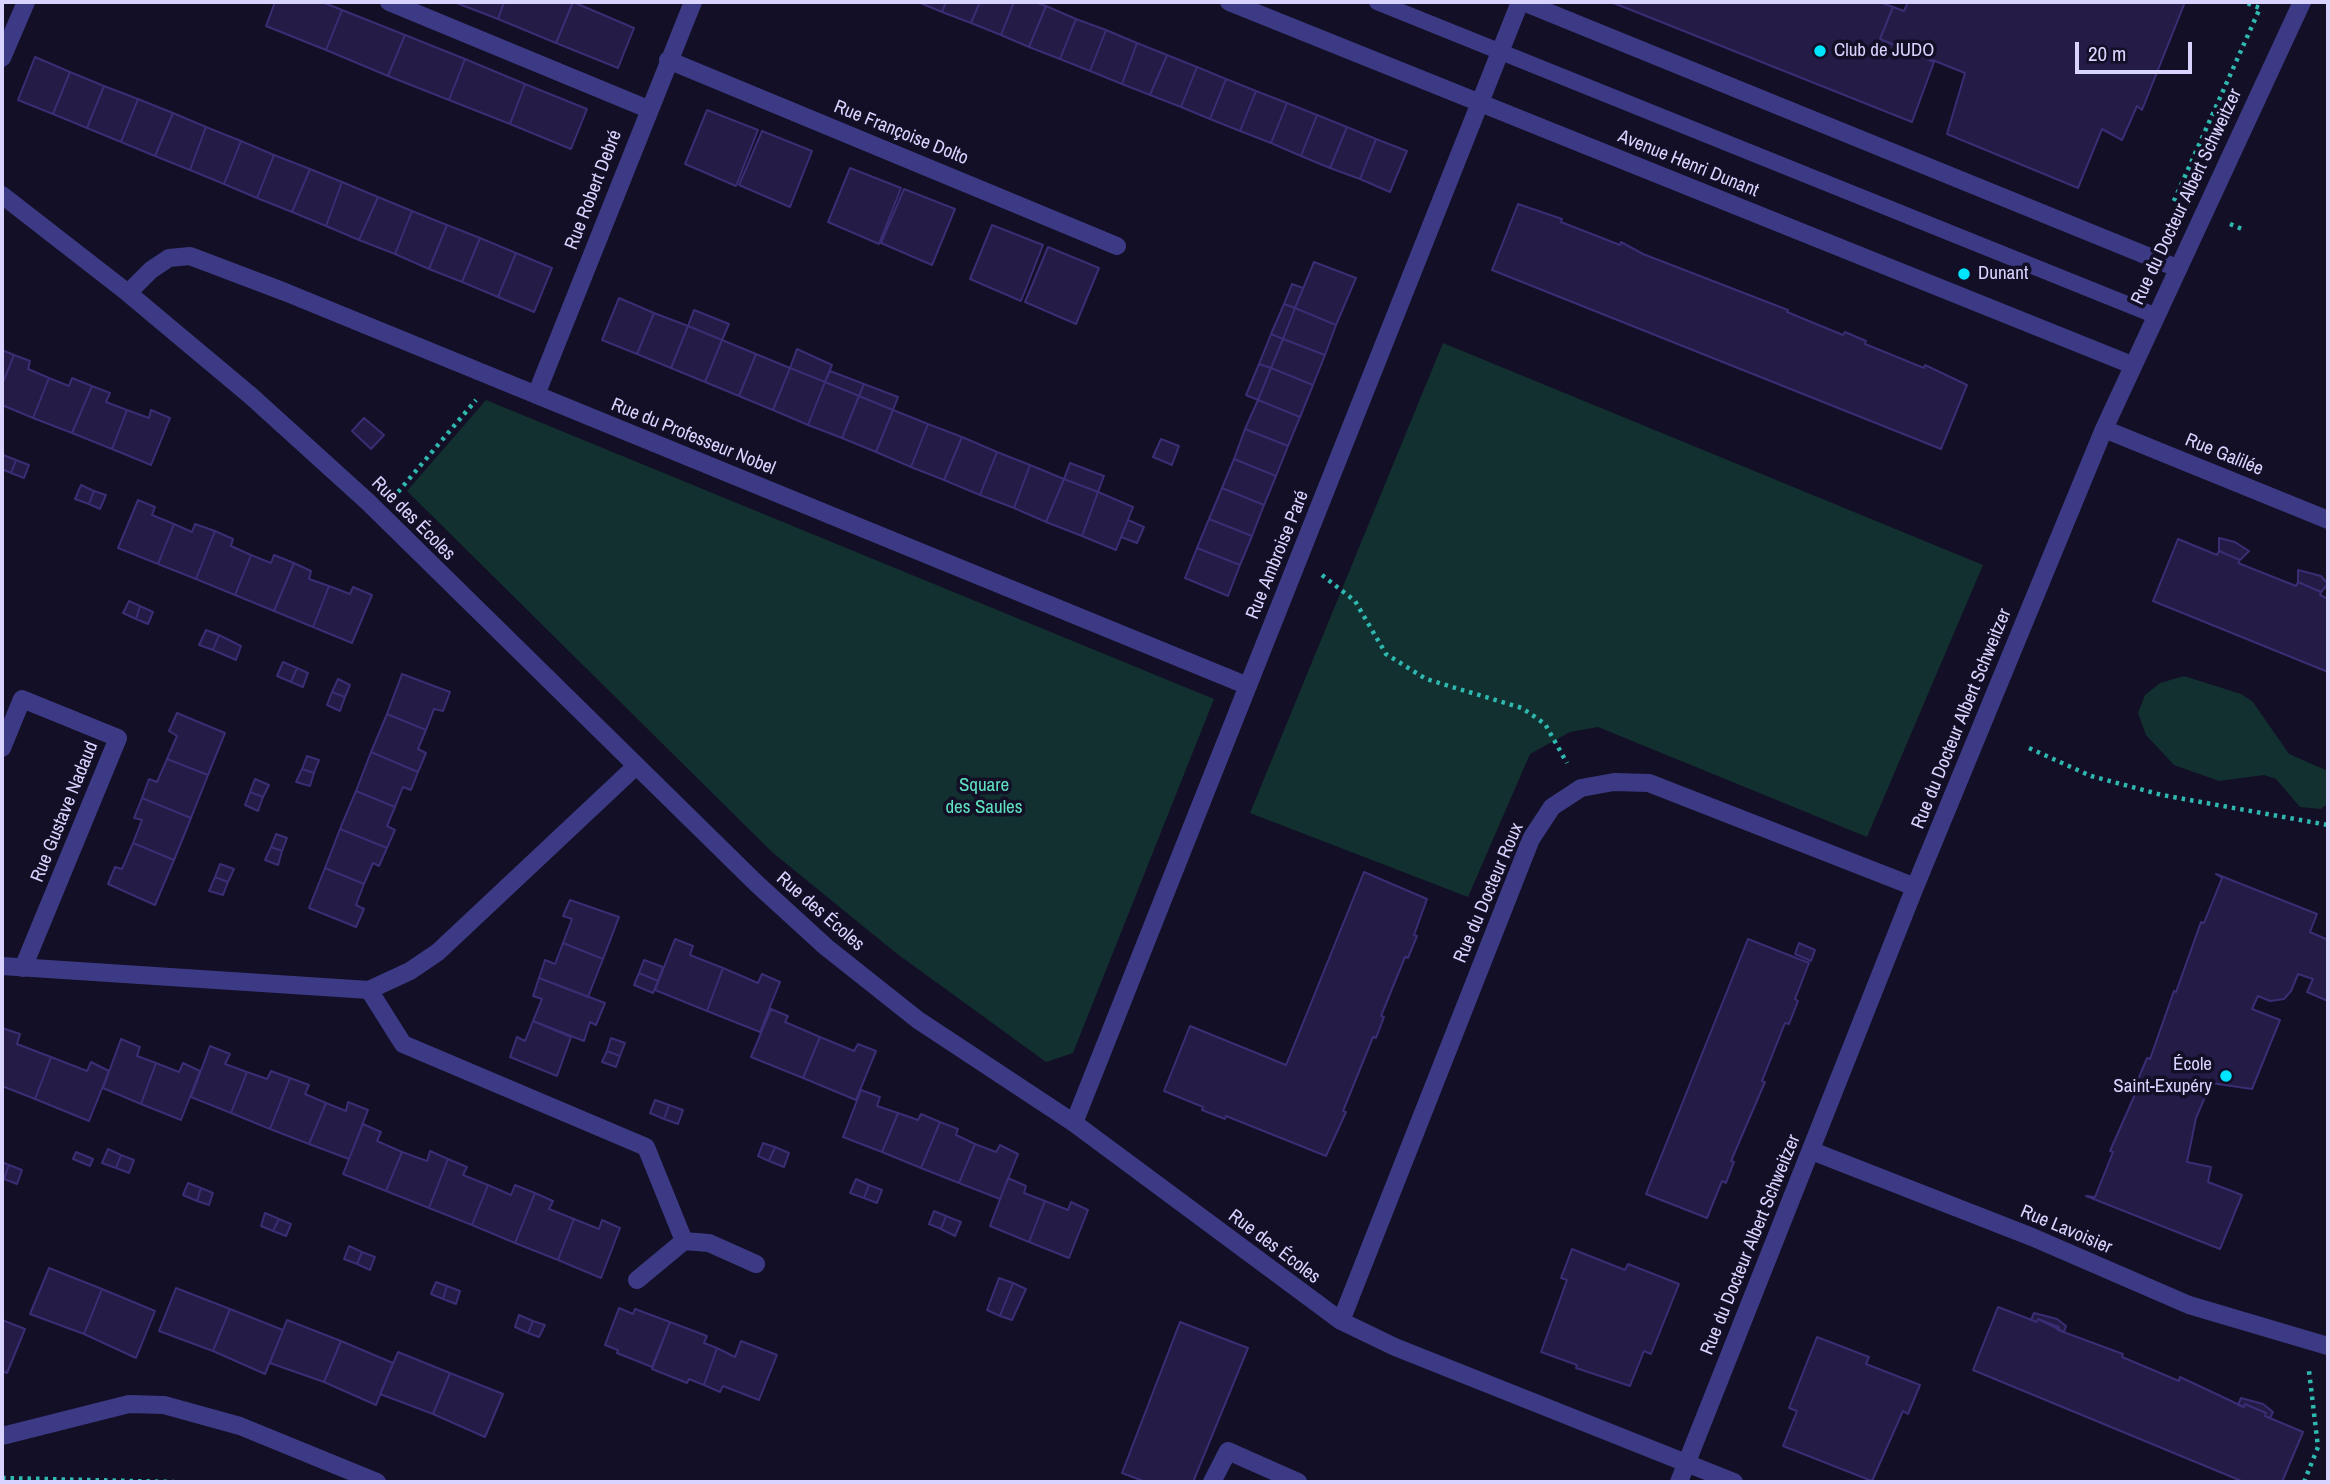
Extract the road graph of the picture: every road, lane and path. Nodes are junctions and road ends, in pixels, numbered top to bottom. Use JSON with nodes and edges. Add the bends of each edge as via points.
{"nodes":[{"id":1,"x":26,"y":2,"type":"edge"},
{"id":2,"x":389,"y":2,"type":"edge"},
{"id":3,"x":693,"y":2,"type":"edge"},
{"id":4,"x":1229,"y":2,"type":"edge"},
{"id":5,"x":1377,"y":2,"type":"edge"},
{"id":6,"x":1521,"y":2,"type":"edge"},
{"id":7,"x":2302,"y":2,"type":"edge"},
{"id":8,"x":1500,"y":51,"type":"junction"},
{"id":9,"x":2,"y":58,"type":"edge"},
{"id":10,"x":668,"y":60,"type":"junction"},
{"id":11,"x":1479,"y":102,"type":"junction"},
{"id":12,"x":648,"y":109,"type":"junction"},
{"id":13,"x":2,"y":195,"type":"edge"},
{"id":14,"x":1117,"y":246,"type":"dead end"},
{"id":15,"x":2177,"y":268,"type":"junction"},
{"id":16,"x":128,"y":293,"type":"junction"},
{"id":17,"x":2154,"y":315,"type":"junction"},
{"id":18,"x":2132,"y":365,"type":"junction"},
{"id":19,"x":494,"y":378,"type":"junction"},
{"id":20,"x":536,"y":395,"type":"junction"},
{"id":21,"x":2104,"y":429,"type":"junction"},
{"id":22,"x":2328,"y":520,"type":"edge"},
{"id":23,"x":402,"y":537,"type":"junction"},
{"id":24,"x":1300,"y":557,"type":"junction"},
{"id":25,"x":1248,"y":687,"type":"junction"},
{"id":26,"x":2,"y":748,"type":"edge"},
{"id":27,"x":2029,"y":748,"type":"dead end"},
{"id":28,"x":635,"y":767,"type":"junction"},
{"id":29,"x":1581,"y":788,"type":"junction"},
{"id":30,"x":2328,"y":825,"type":"edge"},
{"id":31,"x":1915,"y":887,"type":"junction"},
{"id":32,"x":2,"y":966,"type":"edge"},
{"id":33,"x":23,"y":968,"type":"junction"},
{"id":34,"x":369,"y":990,"type":"junction"},
{"id":35,"x":1074,"y":1123,"type":"junction"},
{"id":36,"x":1812,"y":1151,"type":"junction"},
{"id":37,"x":684,"y":1241,"type":"junction"},
{"id":38,"x":755,"y":1264,"type":"dead end"},
{"id":39,"x":637,"y":1279,"type":"dead end"},
{"id":40,"x":1341,"y":1321,"type":"junction"},
{"id":41,"x":2306,"y":1341,"type":"junction"},
{"id":42,"x":2328,"y":1346,"type":"edge"},
{"id":43,"x":2,"y":1436,"type":"edge"},
{"id":44,"x":1687,"y":1463,"type":"junction"},
{"id":45,"x":2,"y":1478,"type":"edge"},
{"id":46,"x":174,"y":1482,"type":"edge"},
{"id":47,"x":377,"y":1482,"type":"edge"},
{"id":48,"x":1212,"y":1482,"type":"edge"},
{"id":49,"x":1298,"y":1482,"type":"edge"},
{"id":50,"x":1679,"y":1482,"type":"edge"},
{"id":51,"x":1734,"y":1482,"type":"edge"},
{"id":52,"x":2304,"y":1482,"type":"edge"}],
"edges":[{"from":1,"to":9,"type":"street"},
{"from":2,"to":12,"type":"street"},
{"from":3,"to":10,"type":"street","name":"Rue Robert Debré"},
{"from":4,"to":11,"type":"street","name":"Avenue Henri Dunant"},
{"from":5,"to":8,"type":"lane","name":"Avenue Henri Dunant"},
{"from":6,"to":8,"type":"street","name":"Rue Ambroise Paré"},
{"from":6,"to":15,"type":"street"},
{"from":7,"to":15,"type":"street","name":"Rue du Docteur Albert Schweitzer"},
{"from":8,"to":11,"type":"street","name":"Rue Ambroise Paré"},
{"from":8,"to":17,"type":"lane","name":"Avenue Henri Dunant"},
{"from":10,"to":12,"type":"street","name":"Rue Robert Debré"},
{"from":10,"to":14,"type":"street","name":"Rue Françoise Dolto"},
{"from":11,"to":18,"type":"street","name":"Avenue Henri Dunant"},
{"from":11,"to":24,"type":"street","name":"Rue Ambroise Paré"},
{"from":12,"to":20,"type":"street","name":"Rue Robert Debré"},
{"from":13,"to":16,"type":"street","name":"Rue des Écoles"},
{"from":15,"to":17,"type":"street","name":"Rue du Docteur Albert Schweitzer"},
{"from":16,"to":19,"type":"street","name":"Rue du Professeur Nobel","via":[[169,258],[190,256]]},
{"from":16,"to":23,"type":"street","name":"Rue des Écoles","via":[[251,396]]},
{"from":17,"to":18,"type":"street","name":"Rue du Docteur Albert Schweitzer"},
{"from":18,"to":21,"type":"street","name":"Rue du Docteur Albert Schweitzer"},
{"from":19,"to":20,"type":"street","name":"Rue du Professeur Nobel"},
{"from":19,"to":23,"type":"path","via":[[396,495]]},
{"from":20,"to":25,"type":"street","name":"Rue du Professeur Nobel"},
{"from":21,"to":22,"type":"street","name":"Rue Galilée"},
{"from":21,"to":31,"type":"street","name":"Rue du Docteur Albert Schweitzer"},
{"from":23,"to":28,"type":"street","name":"Rue des Écoles"},
{"from":24,"to":25,"type":"street","name":"Rue Ambroise Paré"},
{"from":24,"to":29,"type":"path","via":[[1355,601],[1385,654],[1426,679],[1522,708],[1545,724]]},
{"from":25,"to":35,"type":"street","name":"Rue Ambroise Paré"},
{"from":26,"to":33,"type":"street","name":"Rue Gustave Nadaud","via":[[22,699],[118,738]]},
{"from":27,"to":30,"type":"path","via":[[2091,776],[2162,795]]},
{"from":28,"to":34,"type":"street","via":[[438,952]]},
{"from":28,"to":35,"type":"street","name":"Rue des Écoles","via":[[826,947],[918,1020]]},
{"from":29,"to":31,"type":"street","name":"Rue du Docteur Roux","via":[[1614,782],[1648,783]]},
{"from":29,"to":40,"type":"street","name":"Rue du Docteur Roux","via":[[1552,807],[1531,839]]},
{"from":31,"to":36,"type":"street","name":"Rue du Docteur Albert Schweitzer"},
{"from":32,"to":33,"type":"street"},
{"from":33,"to":34,"type":"street"},
{"from":34,"to":37,"type":"street","via":[[403,1044],[646,1147]]},
{"from":35,"to":40,"type":"street","name":"Rue des Écoles"},
{"from":36,"to":41,"type":"street","name":"Rue Lavoisier","via":[[2032,1237],[2189,1305]]},
{"from":36,"to":44,"type":"street","name":"Rue du Docteur Albert Schweitzer"},
{"from":37,"to":38,"type":"street","via":[[709,1243]]},
{"from":37,"to":39,"type":"street"},
{"from":40,"to":44,"type":"street","name":"Rue des Écoles","via":[[1395,1348]]},
{"from":41,"to":42,"type":"street","name":"Rue Lavoisier"},
{"from":41,"to":52,"type":"path","via":[[2318,1447]]},
{"from":43,"to":47,"type":"street","via":[[129,1404],[164,1405],[240,1426]]},
{"from":44,"to":50,"type":"street","name":"Rue du Docteur Albert Schweitzer"},
{"from":44,"to":51,"type":"street","name":"Rue des Écoles"},
{"from":45,"to":46,"type":"path"},
{"from":48,"to":49,"type":"street","via":[[1228,1451]]}]}
